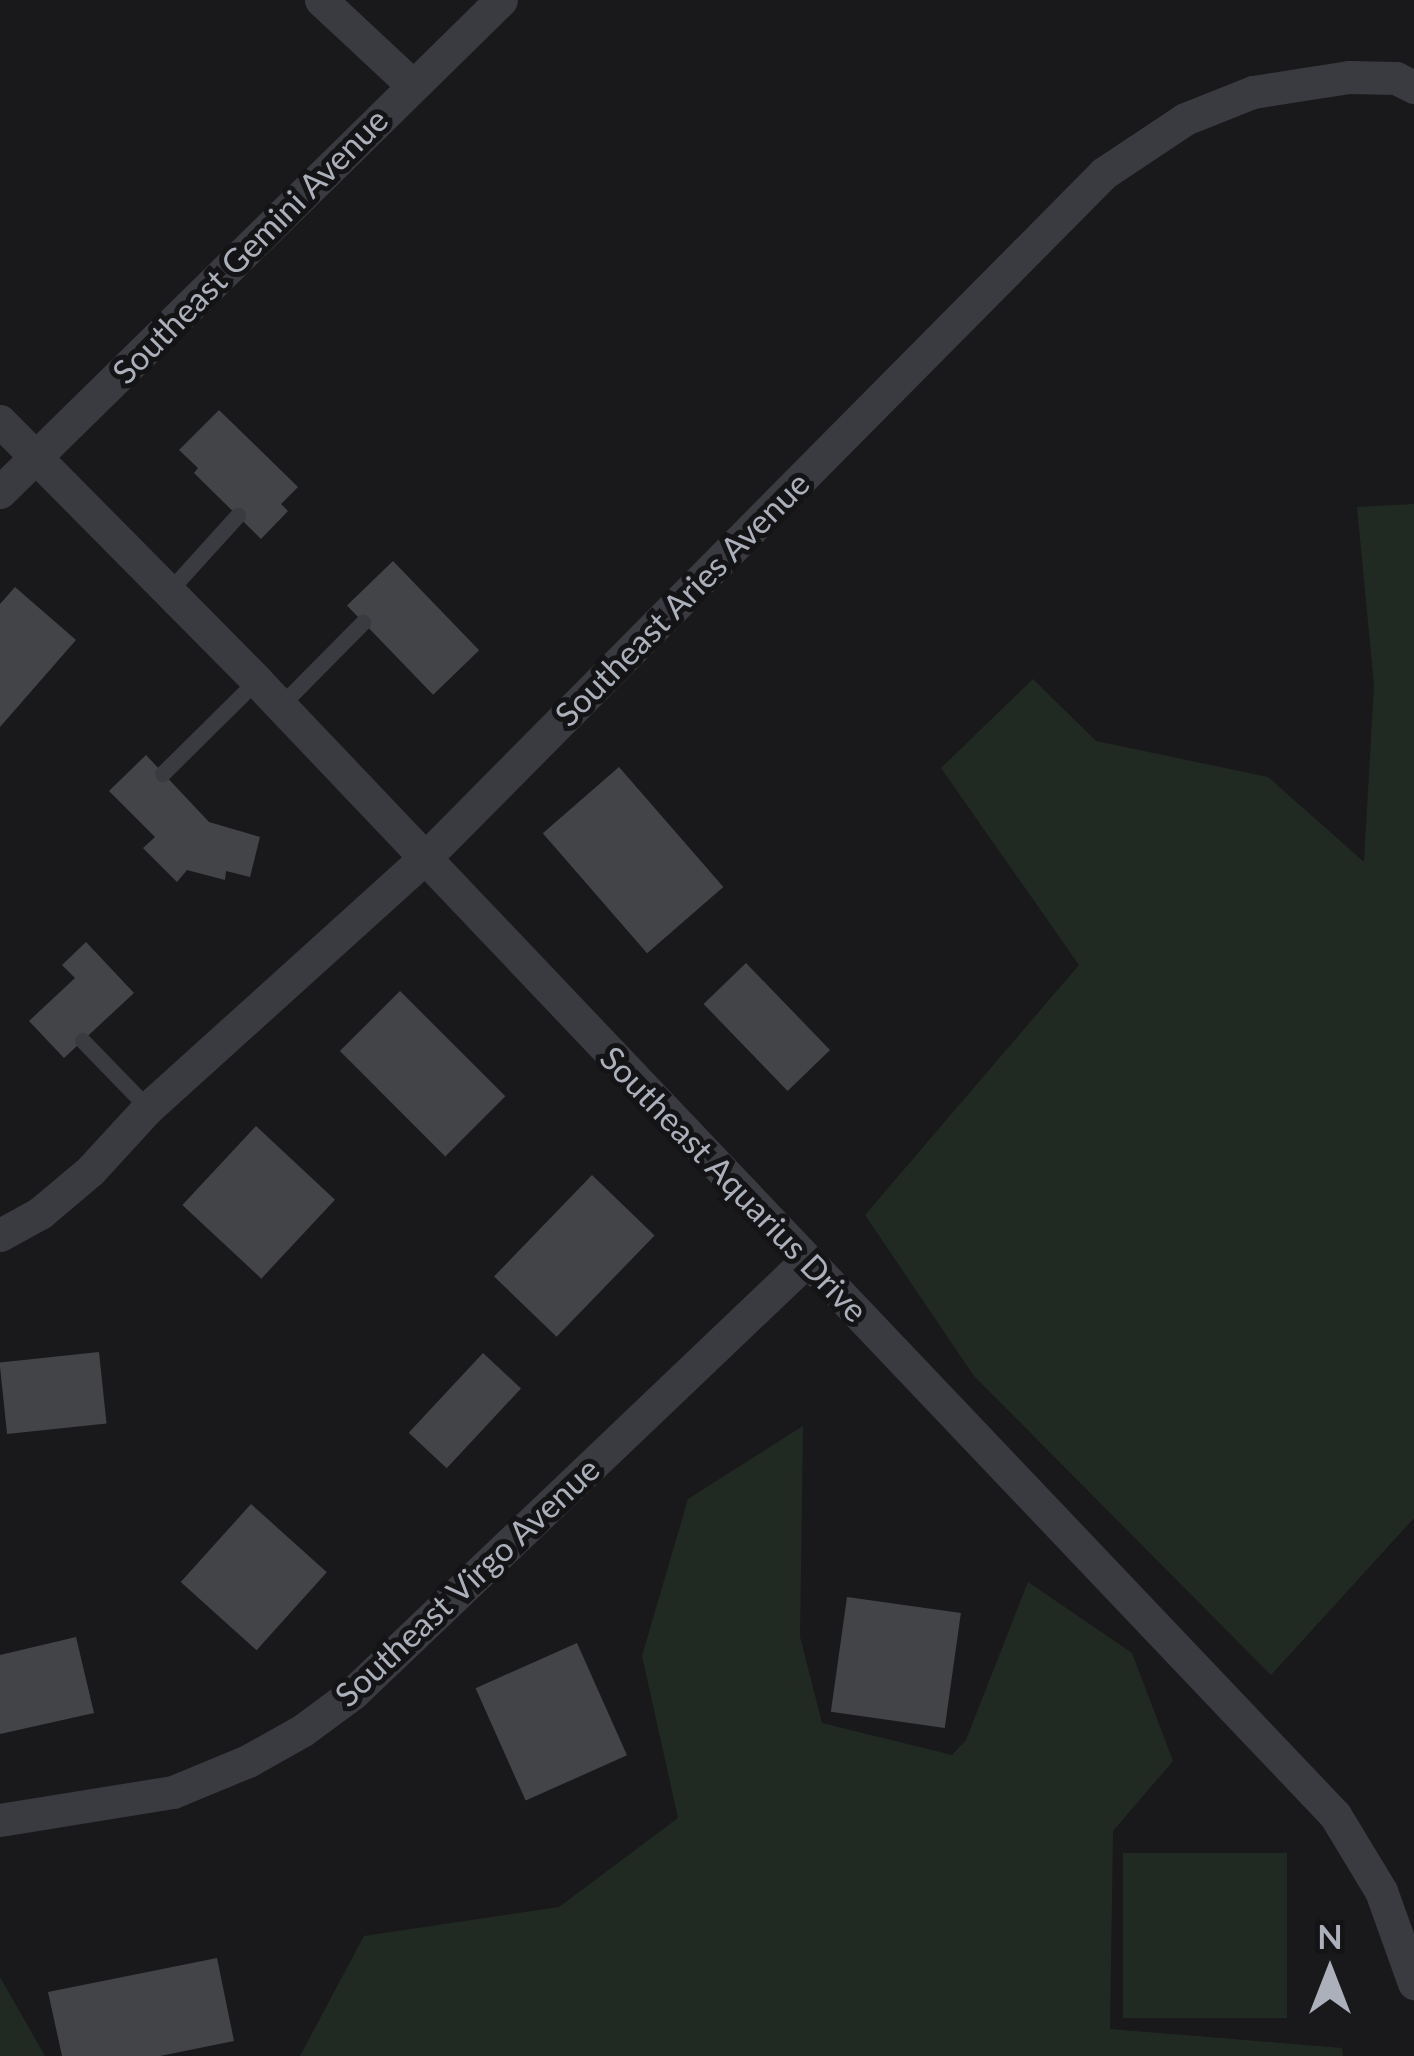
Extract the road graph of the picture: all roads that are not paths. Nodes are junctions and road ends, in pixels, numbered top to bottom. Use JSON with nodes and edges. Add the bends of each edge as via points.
{"nodes":[{"id":1,"x":322,"y":0,"type":"edge"},
{"id":2,"x":501,"y":0,"type":"edge"},
{"id":3,"x":412,"y":85,"type":"junction"},
{"id":4,"x":1414,"y":87,"type":"edge"},
{"id":5,"x":0,"y":422,"type":"edge"},
{"id":6,"x":35,"y":459,"type":"junction"},
{"id":7,"x":0,"y":493,"type":"edge"},
{"id":8,"x":238,"y":516,"type":"dead end"},
{"id":9,"x":169,"y":592,"type":"junction"},
{"id":10,"x":363,"y":623,"type":"dead end"},
{"id":11,"x":257,"y":681,"type":"junction"},
{"id":12,"x":281,"y":706,"type":"junction"},
{"id":13,"x":164,"y":774,"type":"dead end"},
{"id":14,"x":424,"y":859,"type":"junction"},
{"id":15,"x":82,"y":1041,"type":"dead end"},
{"id":16,"x":148,"y":1108,"type":"junction"},
{"id":17,"x":0,"y":1235,"type":"edge"},
{"id":18,"x":807,"y":1260,"type":"junction"},
{"id":19,"x":0,"y":1820,"type":"edge"},
{"id":20,"x":1414,"y":1983,"type":"edge"}],
"edges":[{"from":1,"to":3,"type":"street"},
{"from":2,"to":3,"type":"street","name":"Southeast Gemini Avenue"},
{"from":3,"to":6,"type":"street","name":"Southeast Gemini Avenue"},
{"from":4,"to":14,"type":"street","name":"Southeast Aries Avenue","via":[[1396,78],[1349,77],[1253,92],[1185,119],[1104,173]]},
{"from":5,"to":6,"type":"street","name":"Southeast Aquarius Drive"},
{"from":6,"to":7,"type":"street","name":"Southeast Gemini Avenue"},
{"from":6,"to":9,"type":"street","name":"Southeast Aquarius Drive"},
{"from":8,"to":9,"type":"lane"},
{"from":9,"to":11,"type":"street","name":"Southeast Aquarius Drive"},
{"from":10,"to":12,"type":"lane"},
{"from":11,"to":12,"type":"street","name":"Southeast Aquarius Drive"},
{"from":11,"to":13,"type":"lane"},
{"from":12,"to":14,"type":"street","name":"Southeast Aquarius Drive"},
{"from":14,"to":16,"type":"street","name":"Southeast Aries Avenue"},
{"from":14,"to":18,"type":"street","name":"Southeast Aquarius Drive"},
{"from":15,"to":16,"type":"lane"},
{"from":16,"to":17,"type":"street","name":"Southeast Aries Avenue","via":[[90,1171]]},
{"from":18,"to":19,"type":"street","name":"Southeast Virgo Avenue","via":[[353,1693],[303,1730],[173,1792]]},
{"from":18,"to":20,"type":"street","name":"Southeast Aquarius Drive","via":[[1335,1815],[1381,1891]]}]}
